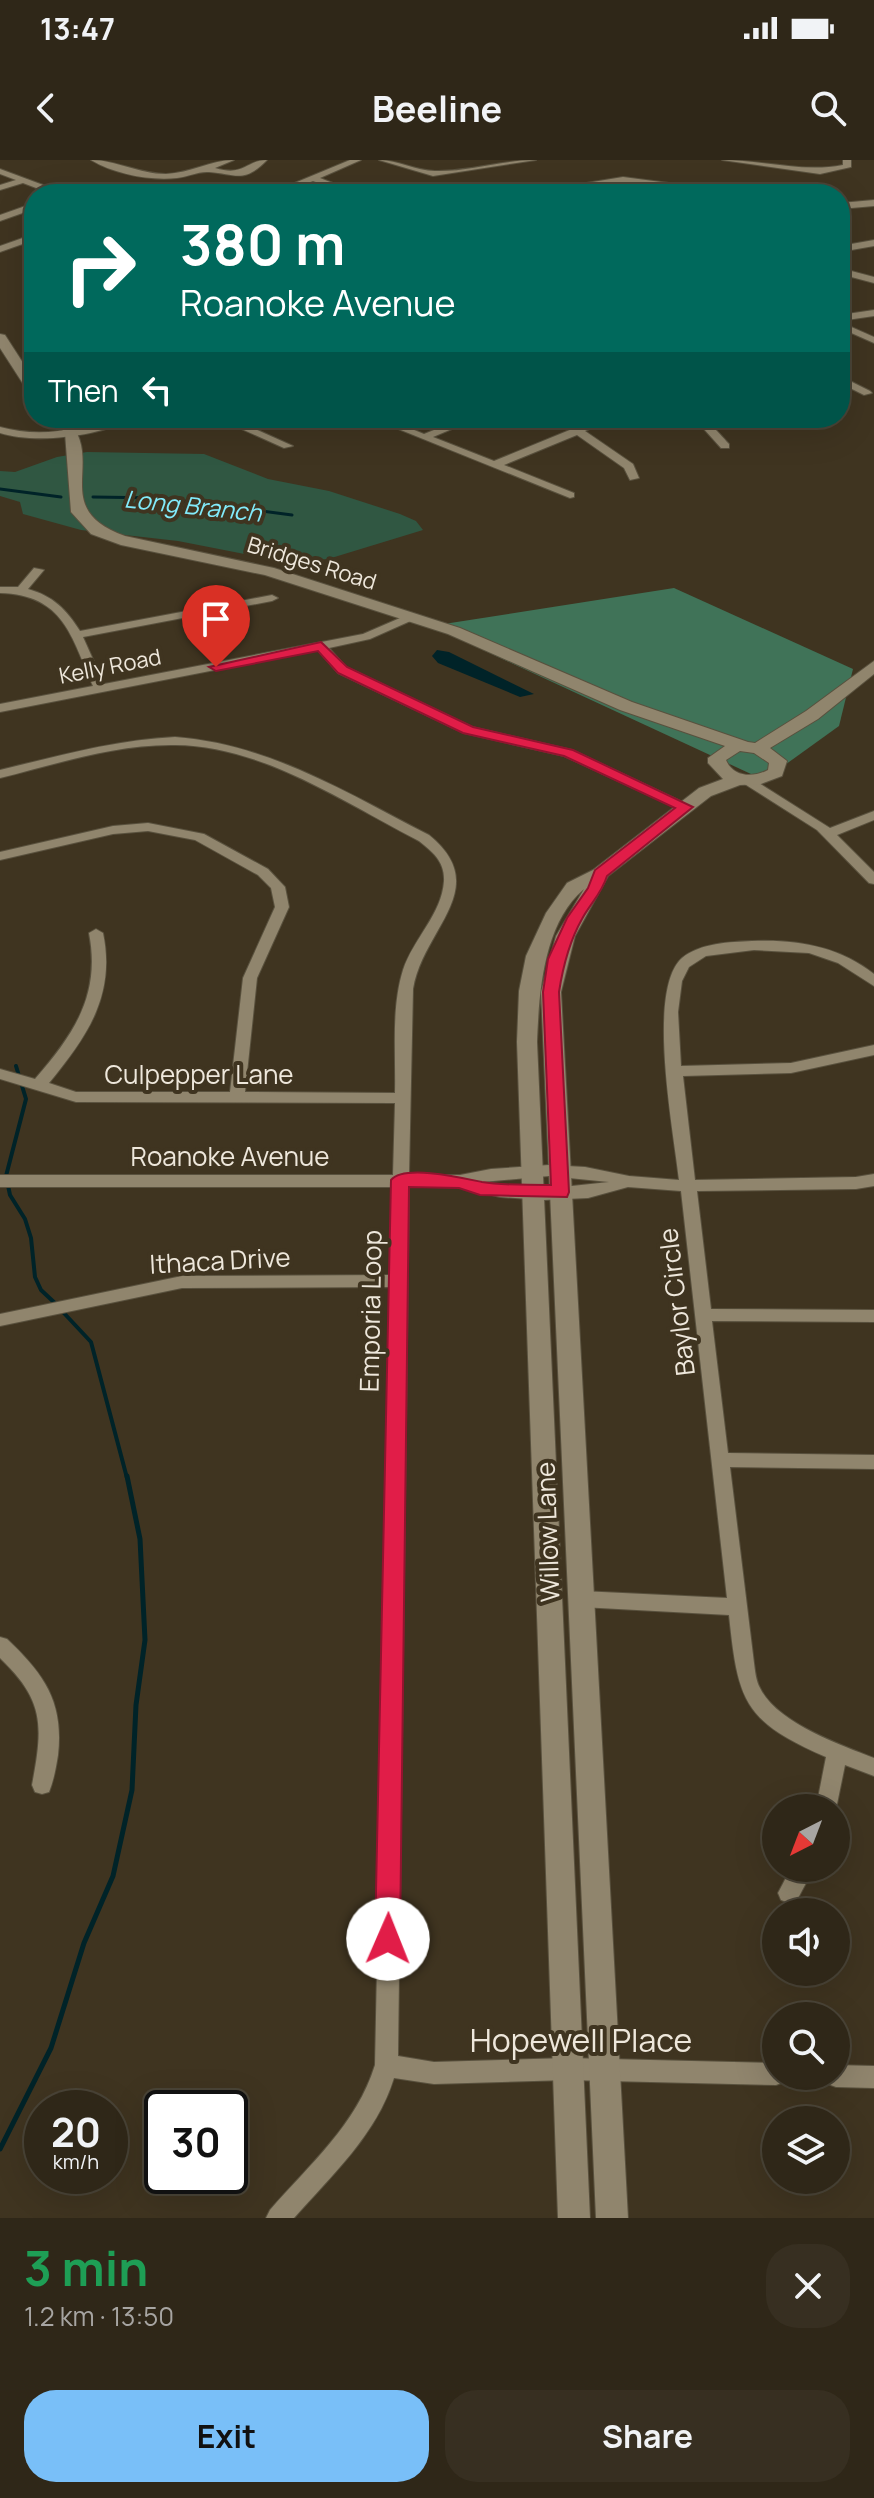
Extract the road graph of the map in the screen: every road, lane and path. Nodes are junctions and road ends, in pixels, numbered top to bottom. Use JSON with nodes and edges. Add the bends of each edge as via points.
{"nodes":[{"id":1,"x":95,"y":160,"type":"edge"},
{"id":2,"x":230,"y":160,"type":"edge"},
{"id":3,"x":263,"y":160,"type":"edge"},
{"id":4,"x":357,"y":160,"type":"edge"},
{"id":5,"x":383,"y":160,"type":"edge"},
{"id":6,"x":532,"y":160,"type":"edge"},
{"id":7,"x":726,"y":160,"type":"edge"},
{"id":8,"x":847,"y":160,"type":"edge"},
{"id":9,"x":209,"y":169,"type":"junction"},
{"id":10,"x":0,"y":171,"type":"edge"},
{"id":11,"x":311,"y":177,"type":"junction"},
{"id":12,"x":24,"y":180,"type":"junction"},
{"id":13,"x":34,"y":184,"type":"edge"},
{"id":14,"x":295,"y":184,"type":"edge"},
{"id":15,"x":330,"y":184,"type":"edge"},
{"id":16,"x":586,"y":184,"type":"edge"},
{"id":17,"x":673,"y":184,"type":"edge"},
{"id":18,"x":0,"y":188,"type":"edge"},
{"id":19,"x":874,"y":203,"type":"edge"},
{"id":20,"x":850,"y":205,"type":"edge"},
{"id":21,"x":24,"y":210,"type":"edge"},
{"id":22,"x":0,"y":218,"type":"edge"},
{"id":23,"x":24,"y":240,"type":"edge"},
{"id":24,"x":874,"y":243,"type":"edge"},
{"id":25,"x":2,"y":247,"type":"edge"},
{"id":26,"x":850,"y":247,"type":"edge"},
{"id":27,"x":850,"y":274,"type":"edge"},
{"id":28,"x":874,"y":280,"type":"edge"},
{"id":29,"x":874,"y":313,"type":"edge"},
{"id":30,"x":850,"y":317,"type":"edge"},
{"id":31,"x":850,"y":329,"type":"edge"},
{"id":32,"x":0,"y":338,"type":"edge"},
{"id":33,"x":874,"y":340,"type":"edge"},
{"id":34,"x":24,"y":375,"type":"edge"},
{"id":35,"x":850,"y":384,"type":"edge"},
{"id":36,"x":867,"y":393,"type":"dead end"},
{"id":37,"x":68,"y":428,"type":"edge"},
{"id":38,"x":87,"y":428,"type":"edge"},
{"id":39,"x":246,"y":428,"type":"edge"},
{"id":40,"x":402,"y":428,"type":"edge"},
{"id":41,"x":448,"y":428,"type":"edge"},
{"id":42,"x":585,"y":428,"type":"edge"},
{"id":43,"x":709,"y":428,"type":"edge"},
{"id":44,"x":0,"y":430,"type":"edge"},
{"id":45,"x":578,"y":431,"type":"junction"},
{"id":46,"x":72,"y":432,"type":"junction"},
{"id":47,"x":425,"y":437,"type":"junction"},
{"id":48,"x":288,"y":446,"type":"dead end"},
{"id":49,"x":725,"y":446,"type":"dead end"},
{"id":50,"x":497,"y":464,"type":"junction"},
{"id":51,"x":634,"y":478,"type":"dead end"},
{"id":52,"x":570,"y":495,"type":"dead end"},
{"id":53,"x":38,"y":570,"type":"dead end"},
{"id":54,"x":23,"y":588,"type":"junction"},
{"id":55,"x":0,"y":590,"type":"edge"},
{"id":56,"x":272,"y":598,"type":"dead end"},
{"id":57,"x":411,"y":617,"type":"junction"},
{"id":58,"x":75,"y":635,"type":"junction"},
{"id":59,"x":321,"y":646,"type":"junction"},
{"id":60,"x":874,"y":666,"type":"edge"},
{"id":61,"x":100,"y":688,"type":"junction"},
{"id":62,"x":626,"y":706,"type":"junction"},
{"id":63,"x":0,"y":708,"type":"edge"},
{"id":64,"x":812,"y":715,"type":"junction"},
{"id":65,"x":750,"y":747,"type":"junction"},
{"id":66,"x":718,"y":762,"type":"junction"},
{"id":67,"x":775,"y":766,"type":"junction"},
{"id":68,"x":0,"y":774,"type":"edge"},
{"id":69,"x":743,"y":779,"type":"junction"},
{"id":70,"x":705,"y":792,"type":"junction"},
{"id":71,"x":686,"y":807,"type":"junction"},
{"id":72,"x":874,"y":815,"type":"edge"},
{"id":73,"x":826,"y":830,"type":"junction"},
{"id":74,"x":0,"y":856,"type":"edge"},
{"id":75,"x":874,"y":880,"type":"edge"},
{"id":76,"x":96,"y":933,"type":"dead end"},
{"id":77,"x":874,"y":981,"type":"edge"},
{"id":78,"x":874,"y":1050,"type":"edge"},
{"id":79,"x":675,"y":1071,"type":"junction"},
{"id":80,"x":0,"y":1074,"type":"edge"},
{"id":81,"x":38,"y":1086,"type":"junction"},
{"id":82,"x":237,"y":1097,"type":"junction"},
{"id":83,"x":402,"y":1098,"type":"junction"},
{"id":84,"x":400,"y":1180,"type":"junction"},
{"id":85,"x":874,"y":1180,"type":"edge"},
{"id":86,"x":0,"y":1181,"type":"edge"},
{"id":87,"x":546,"y":1182,"type":"junction"},
{"id":88,"x":688,"y":1183,"type":"junction"},
{"id":89,"x":398,"y":1281,"type":"junction"},
{"id":90,"x":704,"y":1315,"type":"junction"},
{"id":91,"x":874,"y":1316,"type":"edge"},
{"id":92,"x":0,"y":1320,"type":"edge"},
{"id":93,"x":721,"y":1460,"type":"junction"},
{"id":94,"x":874,"y":1462,"type":"edge"},
{"id":95,"x":581,"y":1599,"type":"junction"},
{"id":96,"x":737,"y":1607,"type":"junction"},
{"id":97,"x":0,"y":1645,"type":"edge"},
{"id":98,"x":837,"y":1754,"type":"junction"},
{"id":99,"x":874,"y":1767,"type":"edge"},
{"id":100,"x":42,"y":1785,"type":"dead end"},
{"id":101,"x":829,"y":1794,"type":"edge"},
{"id":102,"x":795,"y":1882,"type":"edge"},
{"id":103,"x":789,"y":1893,"type":"dead end"},
{"id":104,"x":386,"y":2065,"type":"junction"},
{"id":105,"x":568,"y":2069,"type":"junction"},
{"id":106,"x":606,"y":2070,"type":"junction"},
{"id":107,"x":762,"y":2074,"type":"edge"},
{"id":108,"x":850,"y":2076,"type":"edge"},
{"id":109,"x":874,"y":2077,"type":"edge"},
{"id":110,"x":278,"y":2218,"type":"edge"},
{"id":111,"x":574,"y":2218,"type":"edge"},
{"id":112,"x":612,"y":2218,"type":"edge"}],
"edges":[{"from":1,"to":9,"type":"street","via":[[145,177],[172,179]]},
{"from":2,"to":9,"type":"street"},
{"from":3,"to":9,"type":"street","via":[[243,174]]},
{"from":4,"to":11,"type":"street"},
{"from":5,"to":6,"type":"street","via":[[433,174]]},
{"from":7,"to":8,"type":"street","via":[[827,172],[847,167]]},
{"from":10,"to":12,"type":"street"},
{"from":11,"to":14,"type":"street"},
{"from":11,"to":15,"type":"street"},
{"from":12,"to":13,"type":"street"},
{"from":12,"to":18,"type":"street"},
{"from":16,"to":17,"type":"street"},
{"from":19,"to":20,"type":"street"},
{"from":21,"to":22,"type":"street"},
{"from":23,"to":25,"type":"street"},
{"from":24,"to":26,"type":"street"},
{"from":27,"to":28,"type":"street"},
{"from":29,"to":30,"type":"street"},
{"from":31,"to":33,"type":"street"},
{"from":32,"to":34,"type":"street"},
{"from":35,"to":36,"type":"street"},
{"from":37,"to":46,"type":"street"},
{"from":38,"to":46,"type":"street"},
{"from":39,"to":48,"type":"street"},
{"from":40,"to":47,"type":"street"},
{"from":41,"to":47,"type":"street"},
{"from":42,"to":45,"type":"street"},
{"from":43,"to":49,"type":"street"},
{"from":44,"to":46,"type":"street","via":[[26,436]]},
{"from":45,"to":50,"type":"street"},
{"from":45,"to":51,"type":"street","via":[[629,466]]},
{"from":46,"to":57,"type":"street","name":"Bridges Road","via":[[78,512],[96,531],[269,571]]},
{"from":47,"to":50,"type":"street"},
{"from":50,"to":52,"type":"street"},
{"from":53,"to":54,"type":"street"},
{"from":54,"to":55,"type":"street"},
{"from":54,"to":58,"type":"street","via":[[61,608]]},
{"from":56,"to":58,"type":"street"},
{"from":57,"to":59,"type":"street","name":"Kelly Road","via":[[379,633]]},
{"from":57,"to":62,"type":"street","name":"Bridges Road"},
{"from":58,"to":61,"type":"street"},
{"from":59,"to":61,"type":"street","name":"Kelly Road"},
{"from":59,"to":71,"type":"street","via":[[342,670],[468,730],[568,753]]},
{"from":60,"to":64,"type":"street"},
{"from":61,"to":63,"type":"street","name":"Kelly Road"},
{"from":62,"to":65,"type":"street","name":"Bridges Road"},
{"from":62,"to":66,"type":"street","name":"Bridges Road","via":[[706,745]]},
{"from":64,"to":65,"type":"street"},
{"from":64,"to":67,"type":"street"},
{"from":65,"to":66,"type":"street","via":[[728,749]]},
{"from":65,"to":67,"type":"street","name":"Bridges Road"},
{"from":66,"to":69,"type":"street","name":"Bridges Road"},
{"from":66,"to":70,"type":"street","name":"Willow Lane"},
{"from":67,"to":69,"type":"street","name":"Willow Lane"},
{"from":67,"to":73,"type":"street","via":[[781,787],[813,811]]},
{"from":68,"to":83,"type":"street","name":"Emporia Loop","via":[[143,743],[214,744],[258,757],[435,846],[451,869],[451,887],[408,977]]},
{"from":69,"to":70,"type":"street","name":"Willow Lane"},
{"from":69,"to":73,"type":"street"},
{"from":70,"to":71,"type":"street","name":"Willow Lane"},
{"from":71,"to":87,"type":"street","name":"Willow Lane","via":[[600,874],[556,959]]},
{"from":72,"to":73,"type":"street"},
{"from":73,"to":75,"type":"street"},
{"from":74,"to":82,"type":"street","via":[[148,827],[199,837],[263,872],[278,887],[282,907],[250,978]]},
{"from":76,"to":81,"type":"street","via":[[102,954],[88,1021]]},
{"from":77,"to":79,"type":"street","name":"Baylor Circle","via":[[823,952],[795,945],[771,943],[701,953],[686,962],[674,984]]},
{"from":78,"to":79,"type":"street","via":[[791,1068]]},
{"from":79,"to":88,"type":"street","name":"Baylor Circle"},
{"from":80,"to":81,"type":"street","name":"Culpepper Lane"},
{"from":81,"to":82,"type":"street","name":"Culpepper Lane","via":[[76,1097]]},
{"from":82,"to":83,"type":"street","name":"Culpepper Lane"},
{"from":83,"to":84,"type":"street","name":"Emporia Loop"},
{"from":84,"to":86,"type":"street","name":"Roanoke Avenue"},
{"from":84,"to":87,"type":"street","name":"Roanoke Avenue","via":[[460,1181],[480,1188]]},
{"from":84,"to":89,"type":"street","name":"Emporia Loop"},
{"from":85,"to":88,"type":"street"},
{"from":87,"to":88,"type":"street","name":"Roanoke Avenue","via":[[606,1190],[627,1182]]},
{"from":87,"to":95,"type":"street","name":"Willow Lane"},
{"from":87,"to":105,"type":"street","name":"Willow Lane"},
{"from":88,"to":90,"type":"street","name":"Baylor Circle"},
{"from":89,"to":92,"type":"street","name":"Ithaca Drive","via":[[182,1282]]},
{"from":89,"to":104,"type":"street","name":"Emporia Loop"},
{"from":90,"to":91,"type":"street"},
{"from":90,"to":93,"type":"street","name":"Baylor Circle"},
{"from":93,"to":94,"type":"street"},
{"from":93,"to":96,"type":"street","name":"Baylor Circle"},
{"from":95,"to":96,"type":"street"},
{"from":95,"to":106,"type":"street","name":"Willow Lane"},
{"from":96,"to":98,"type":"street","name":"Baylor Circle","via":[[753,1696],[778,1720]]},
{"from":97,"to":100,"type":"street","via":[[28,1670],[50,1716]]},
{"from":98,"to":99,"type":"street","name":"Baylor Circle"},
{"from":98,"to":101,"type":"street"},
{"from":102,"to":103,"type":"street"},
{"from":104,"to":105,"type":"street","name":"Hopewell Place","via":[[434,2073]]},
{"from":104,"to":110,"type":"street","name":"Emporia Loop","via":[[358,2124]]},
{"from":105,"to":106,"type":"street","name":"Hopewell Place"},
{"from":105,"to":111,"type":"street","name":"Willow Lane"},
{"from":106,"to":107,"type":"street","name":"Hopewell Place"},
{"from":106,"to":112,"type":"street","name":"Willow Lane"},
{"from":108,"to":109,"type":"street"}]}
